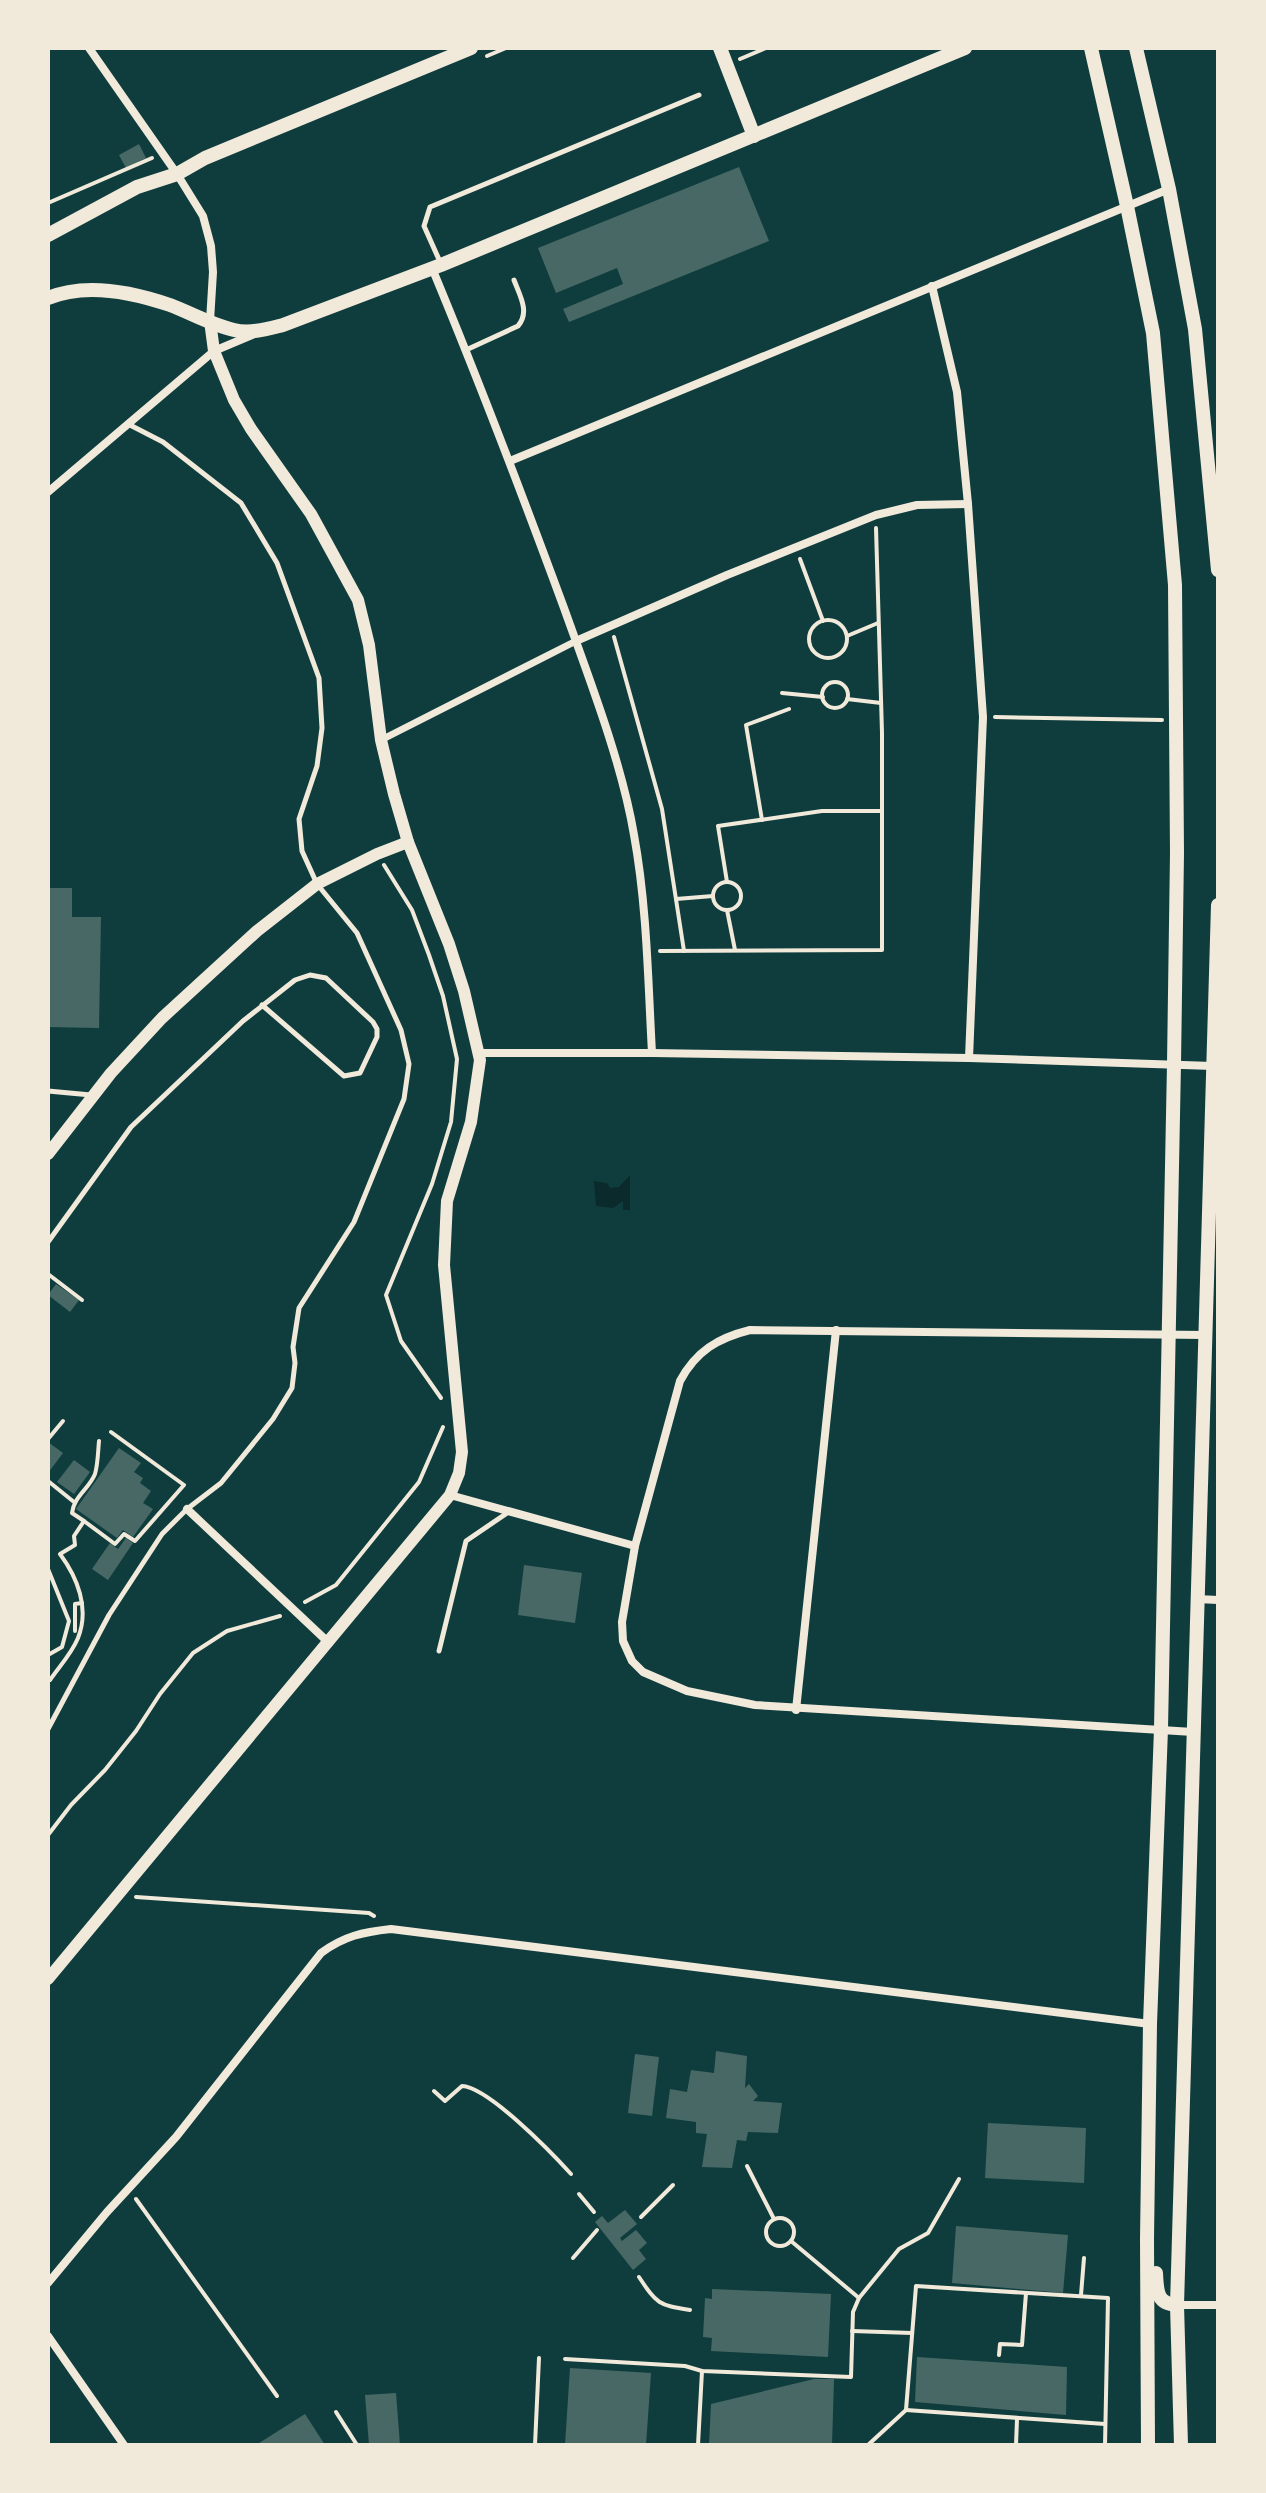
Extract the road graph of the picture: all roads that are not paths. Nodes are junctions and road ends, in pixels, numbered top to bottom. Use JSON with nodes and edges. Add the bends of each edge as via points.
{"nodes":[{"id":1,"x":89,"y":48,"type":"edge"},
{"id":2,"x":471,"y":48,"type":"edge"},
{"id":3,"x":720,"y":48,"type":"edge"},
{"id":4,"x":965,"y":48,"type":"edge"},
{"id":5,"x":1091,"y":48,"type":"edge"},
{"id":6,"x":1136,"y":48,"type":"edge"},
{"id":7,"x":699,"y":95,"type":"dead end"},
{"id":8,"x":754,"y":136,"type":"junction"},
{"id":9,"x":177,"y":174,"type":"junction"},
{"id":10,"x":1169,"y":189,"type":"junction"},
{"id":11,"x":1127,"y":206,"type":"junction"},
{"id":12,"x":48,"y":235,"type":"edge"},
{"id":13,"x":436,"y":266,"type":"junction"},
{"id":14,"x":514,"y":280,"type":"dead end"},
{"id":15,"x":932,"y":286,"type":"junction"},
{"id":16,"x":50,"y":294,"type":"edge"},
{"id":17,"x":210,"y":321,"type":"junction"},
{"id":18,"x":261,"y":331,"type":"junction"},
{"id":19,"x":214,"y":351,"type":"junction"},
{"id":20,"x":465,"y":351,"type":"junction"},
{"id":21,"x":127,"y":424,"type":"junction"},
{"id":22,"x":510,"y":461,"type":"junction"},
{"id":23,"x":48,"y":492,"type":"edge"},
{"id":24,"x":968,"y":504,"type":"junction"},
{"id":25,"x":1218,"y":570,"type":"edge"},
{"id":26,"x":576,"y":641,"type":"junction"},
{"id":27,"x":381,"y":740,"type":"junction"},
{"id":28,"x":408,"y":842,"type":"junction"},
{"id":29,"x":317,"y":884,"type":"junction"},
{"id":30,"x":1218,"y":905,"type":"edge"},
{"id":31,"x":262,"y":1005,"type":"junction"},
{"id":32,"x":479,"y":1053,"type":"junction"},
{"id":33,"x":652,"y":1053,"type":"junction"},
{"id":34,"x":969,"y":1058,"type":"junction"},
{"id":35,"x":1174,"y":1064,"type":"junction"},
{"id":36,"x":1213,"y":1066,"type":"junction"},
{"id":37,"x":48,"y":1091,"type":"edge"},
{"id":38,"x":94,"y":1095,"type":"junction"},
{"id":39,"x":48,"y":1154,"type":"edge"},
{"id":40,"x":48,"y":1242,"type":"edge"},
{"id":41,"x":1213,"y":1253,"type":"edge"},
{"id":42,"x":836,"y":1330,"type":"junction"},
{"id":43,"x":1169,"y":1334,"type":"junction"},
{"id":44,"x":1205,"y":1335,"type":"junction"},
{"id":45,"x":450,"y":1495,"type":"junction"},
{"id":46,"x":187,"y":1509,"type":"junction"},
{"id":47,"x":510,"y":1511,"type":"junction"},
{"id":48,"x":635,"y":1546,"type":"junction"},
{"id":49,"x":1197,"y":1599,"type":"junction"},
{"id":50,"x":1218,"y":1600,"type":"edge"},
{"id":51,"x":329,"y":1643,"type":"junction"},
{"id":52,"x":439,"y":1651,"type":"dead end"},
{"id":53,"x":796,"y":1710,"type":"junction"},
{"id":54,"x":48,"y":1729,"type":"edge"},
{"id":55,"x":1161,"y":1729,"type":"junction"},
{"id":56,"x":1193,"y":1732,"type":"junction"},
{"id":57,"x":48,"y":1979,"type":"edge"},
{"id":58,"x":1150,"y":2024,"type":"junction"},
{"id":59,"x":1147,"y":2239,"type":"junction"},
{"id":60,"x":48,"y":2283,"type":"edge"},
{"id":61,"x":1177,"y":2305,"type":"junction"},
{"id":62,"x":1218,"y":2305,"type":"edge"},
{"id":63,"x":48,"y":2336,"type":"edge"},
{"id":64,"x":124,"y":2445,"type":"edge"},
{"id":65,"x":1148,"y":2445,"type":"edge"},
{"id":66,"x":1181,"y":2445,"type":"edge"}],
"edges":[{"from":1,"to":9,"type":"street"},
{"from":2,"to":9,"type":"main road"},
{"from":3,"to":8,"type":"main road"},
{"from":4,"to":8,"type":"main road"},
{"from":5,"to":11,"type":"main road"},
{"from":6,"to":10,"type":"main road"},
{"from":7,"to":13,"type":"lane","via":[[430,207],[424,226]]},
{"from":8,"to":13,"type":"main road"},
{"from":9,"to":12,"type":"main road","via":[[137,187]]},
{"from":9,"to":17,"type":"street","via":[[203,216],[211,246]]},
{"from":10,"to":11,"type":"street"},
{"from":10,"to":25,"type":"main road","via":[[1195,329]]},
{"from":11,"to":15,"type":"street"},
{"from":11,"to":35,"type":"main road","via":[[1153,333],[1175,585]]},
{"from":13,"to":18,"type":"main road"},
{"from":13,"to":20,"type":"street"},
{"from":14,"to":20,"type":"lane","via":[[524,319]]},
{"from":15,"to":22,"type":"street"},
{"from":15,"to":24,"type":"street","via":[[957,392]]},
{"from":16,"to":17,"type":"main road","via":[[106,289]]},
{"from":17,"to":18,"type":"main road","via":[[236,331]]},
{"from":17,"to":19,"type":"street"},
{"from":18,"to":19,"type":"street"},
{"from":19,"to":21,"type":"street"},
{"from":19,"to":27,"type":"street","via":[[234,400],[311,514],[358,600]]},
{"from":20,"to":22,"type":"street"},
{"from":21,"to":23,"type":"street"},
{"from":21,"to":29,"type":"lane","via":[[163,442],[241,503],[277,563],[319,678],[322,728],[317,766],[299,819],[302,851]]},
{"from":22,"to":26,"type":"street"},
{"from":24,"to":26,"type":"street","via":[[917,505],[876,515]]},
{"from":24,"to":34,"type":"street","via":[[983,717]]},
{"from":26,"to":27,"type":"street"},
{"from":26,"to":33,"type":"street","via":[[634,832]]},
{"from":27,"to":28,"type":"street"},
{"from":28,"to":29,"type":"street"},
{"from":28,"to":32,"type":"street","via":[[453,956]]},
{"from":29,"to":38,"type":"street","via":[[192,989]]},
{"from":29,"to":46,"type":"lane","via":[[357,933],[401,1030],[409,1064],[404,1099],[354,1222],[299,1308],[292,1388],[221,1483]]},
{"from":30,"to":36,"type":"main road"},
{"from":31,"to":31,"type":"lane","via":[[344,1076],[360,1073],[377,1037],[373,1022],[326,978],[310,975],[295,980]]},
{"from":31,"to":40,"type":"lane","via":[[131,1127]]},
{"from":32,"to":33,"type":"street"},
{"from":32,"to":45,"type":"street","via":[[471,1122],[447,1201],[444,1265],[462,1452]]},
{"from":33,"to":34,"type":"street"},
{"from":34,"to":35,"type":"street"},
{"from":35,"to":36,"type":"street"},
{"from":35,"to":43,"type":"main road"},
{"from":36,"to":41,"type":"main road"},
{"from":37,"to":38,"type":"lane"},
{"from":38,"to":39,"type":"street"},
{"from":41,"to":44,"type":"main road"},
{"from":42,"to":43,"type":"street"},
{"from":42,"to":48,"type":"street","via":[[750,1330],[726,1336],[692,1360],[680,1381]]},
{"from":42,"to":53,"type":"street"},
{"from":43,"to":44,"type":"street"},
{"from":43,"to":55,"type":"main road"},
{"from":44,"to":49,"type":"main road"},
{"from":45,"to":47,"type":"street"},
{"from":45,"to":51,"type":"street"},
{"from":46,"to":51,"type":"street"},
{"from":46,"to":54,"type":"lane","via":[[162,1534],[109,1615]]},
{"from":47,"to":48,"type":"street"},
{"from":47,"to":52,"type":"lane","via":[[466,1541]]},
{"from":48,"to":53,"type":"street","via":[[622,1622],[632,1661],[643,1672],[699,1694]]},
{"from":49,"to":50,"type":"street"},
{"from":49,"to":56,"type":"main road"},
{"from":51,"to":57,"type":"street"},
{"from":53,"to":55,"type":"street"},
{"from":55,"to":56,"type":"street"},
{"from":55,"to":58,"type":"main road"},
{"from":56,"to":61,"type":"main road"},
{"from":58,"to":59,"type":"main road"},
{"from":58,"to":60,"type":"street","via":[[391,1929],[359,1933],[321,1953],[176,2137]]},
{"from":59,"to":61,"type":"main road","via":[[1155,2252],[1157,2293],[1168,2305]]},
{"from":59,"to":65,"type":"main road"},
{"from":61,"to":62,"type":"street"},
{"from":61,"to":66,"type":"main road"},
{"from":63,"to":64,"type":"street"}]}
